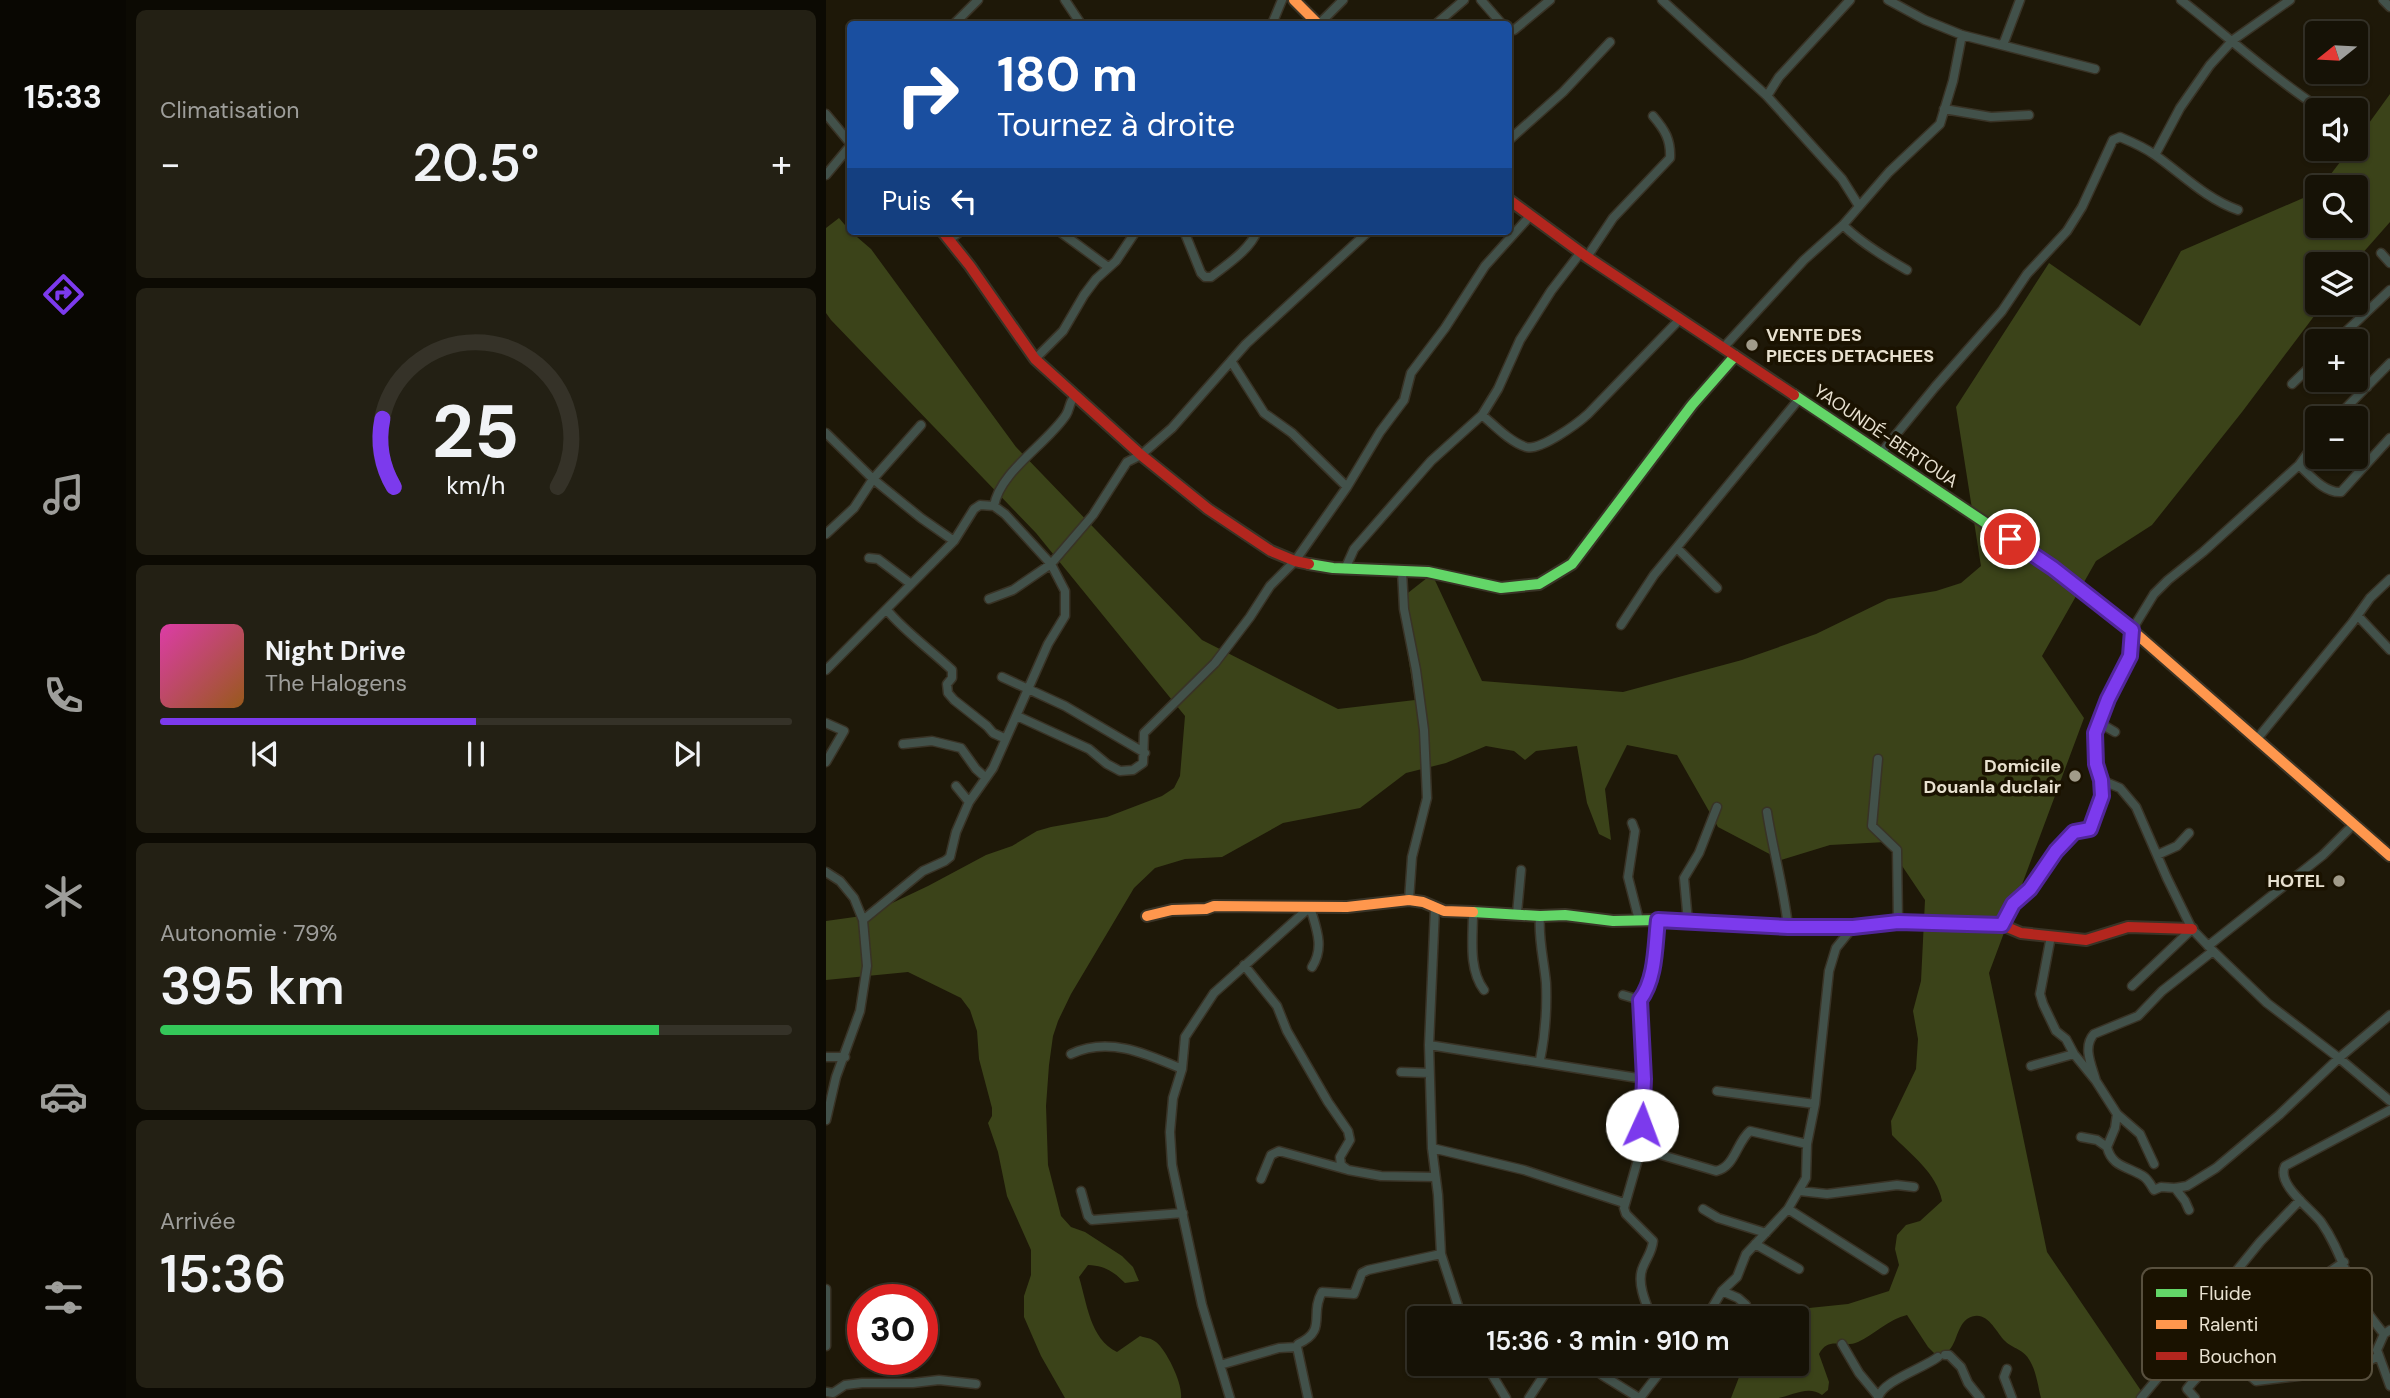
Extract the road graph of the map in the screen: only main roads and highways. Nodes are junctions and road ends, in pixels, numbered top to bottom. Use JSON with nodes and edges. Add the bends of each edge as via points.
{"nodes":[{"id":1,"x":1294,"y":0,"type":"edge"},
{"id":2,"x":1315,"y":21,"type":"edge"},
{"id":3,"x":1512,"y":202,"type":"edge"},
{"id":4,"x":946,"y":235,"type":"edge"},
{"id":5,"x":1735,"y":356,"type":"junction"},
{"id":6,"x":2390,"y":856,"type":"edge"},
{"id":7,"x":1147,"y":916,"type":"dead end"},
{"id":8,"x":2192,"y":929,"type":"road end"}],
"edges":[{"from":1,"to":2,"type":"main road"},
{"from":3,"to":5,"type":"main road","name":"YAOUNDÉ-BERTOUA"},
{"from":4,"to":5,"type":"main road","via":[[1035,359],[1141,455],[1270,551],[1294,561],[1345,569],[1428,572],[1501,588],[1539,584],[1572,564],[1692,405]]},
{"from":5,"to":6,"type":"main road","name":"YAOUNDÉ-BERTOUA","via":[[2053,568],[2132,630]]},
{"from":7,"to":8,"type":"main road","via":[[1214,906],[1378,905],[1409,900],[1444,911],[1613,921],[1788,927],[1898,922],[2002,925],[2021,933],[2086,940],[2128,927]]}]}
